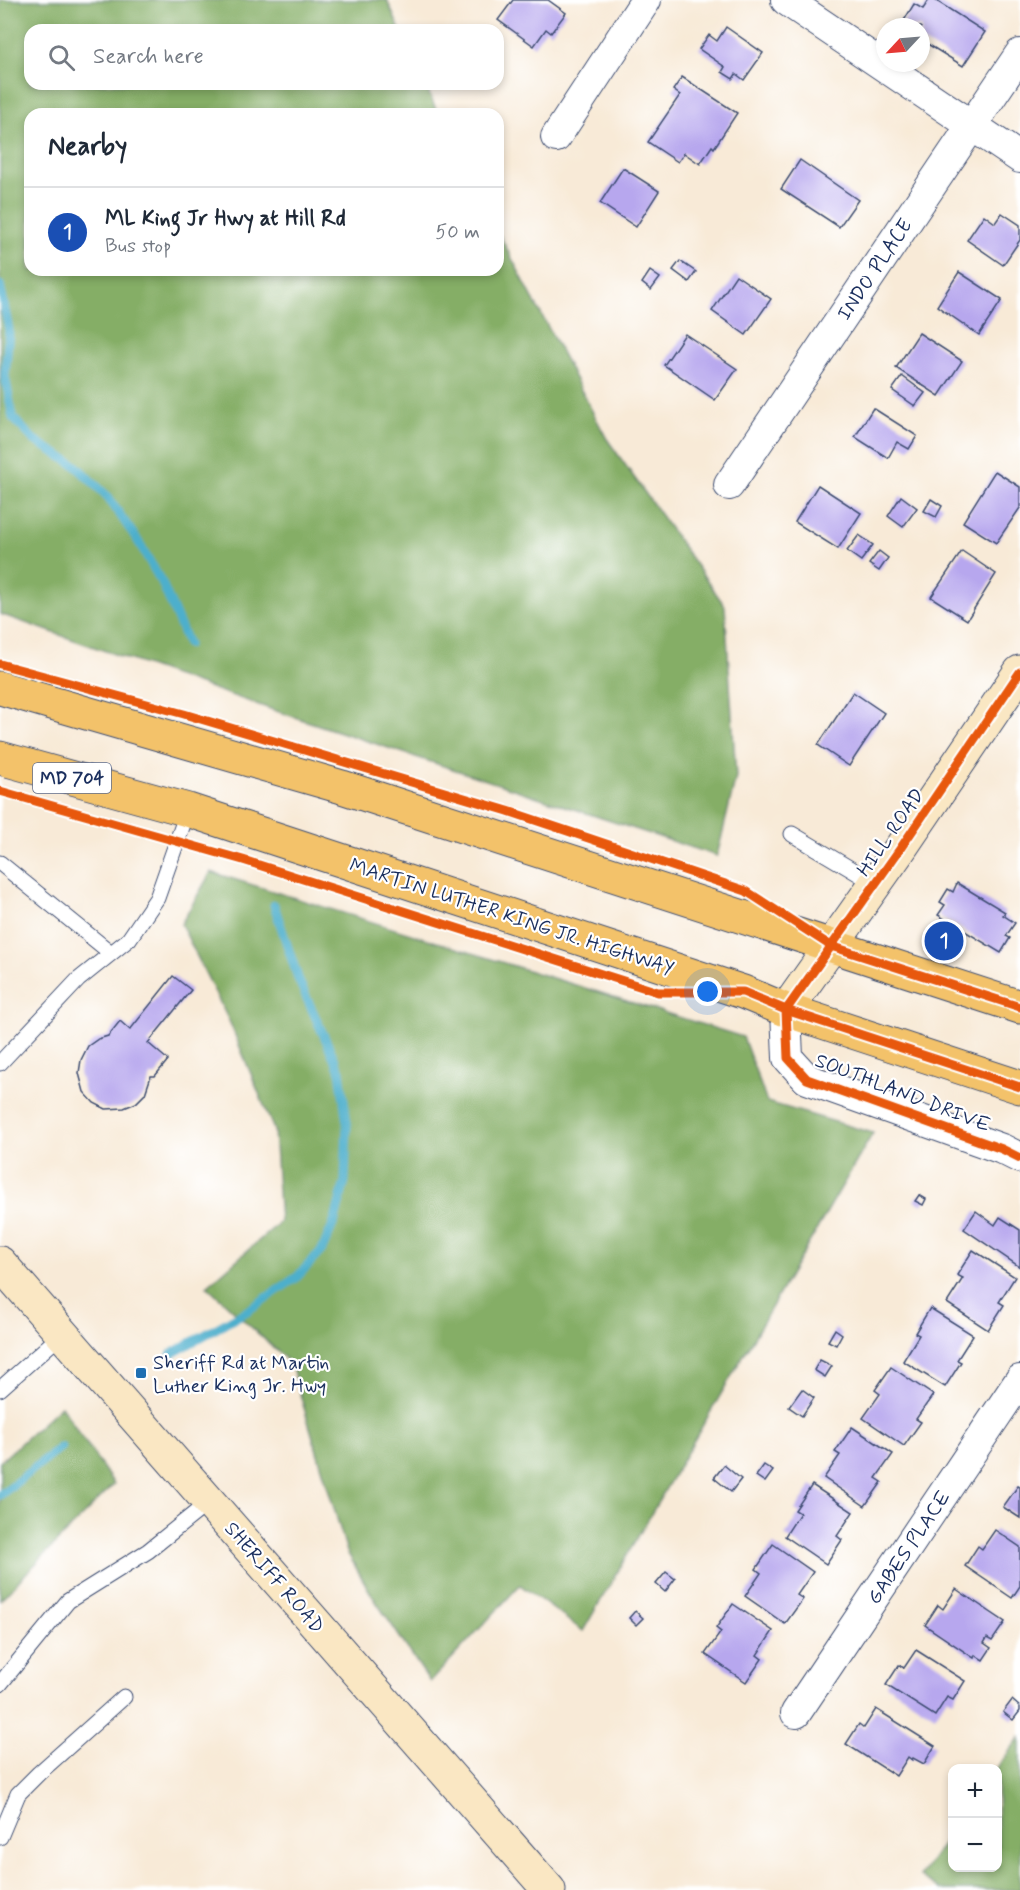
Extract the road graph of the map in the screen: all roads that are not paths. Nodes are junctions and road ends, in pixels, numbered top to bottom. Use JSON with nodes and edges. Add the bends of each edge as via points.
{"nodes":[{"id":1,"x":646,"y":0,"type":"edge"},
{"id":2,"x":786,"y":0,"type":"edge"},
{"id":3,"x":1020,"y":54,"type":"edge"},
{"id":4,"x":971,"y":125,"type":"junction"},
{"id":5,"x":556,"y":137,"type":"dead end"},
{"id":6,"x":1020,"y":158,"type":"edge"},
{"id":7,"x":729,"y":485,"type":"dead end"},
{"id":8,"x":1020,"y":672,"type":"edge"},
{"id":9,"x":0,"y":688,"type":"edge"},
{"id":10,"x":0,"y":758,"type":"edge"},
{"id":11,"x":188,"y":810,"type":"junction"},
{"id":12,"x":792,"y":834,"type":"dead end"},
{"id":13,"x":0,"y":862,"type":"edge"},
{"id":14,"x":876,"y":884,"type":"junction"},
{"id":15,"x":831,"y":946,"type":"junction"},
{"id":16,"x":111,"y":953,"type":"junction"},
{"id":17,"x":1020,"y":1007,"type":"edge"},
{"id":18,"x":786,"y":1010,"type":"junction"},
{"id":19,"x":0,"y":1063,"type":"edge"},
{"id":20,"x":1020,"y":1087,"type":"edge"},
{"id":21,"x":1020,"y":1158,"type":"edge"},
{"id":22,"x":0,"y":1263,"type":"edge"},
{"id":23,"x":62,"y":1334,"type":"junction"},
{"id":24,"x":1020,"y":1380,"type":"edge"},
{"id":25,"x":0,"y":1389,"type":"edge"},
{"id":26,"x":209,"y":1502,"type":"junction"},
{"id":27,"x":0,"y":1684,"type":"edge"},
{"id":28,"x":124,"y":1697,"type":"dead end"},
{"id":29,"x":796,"y":1713,"type":"dead end"},
{"id":30,"x":0,"y":1837,"type":"edge"},
{"id":31,"x":549,"y":1890,"type":"edge"}],
"edges":[{"from":1,"to":5,"type":"street"},
{"from":2,"to":4,"type":"street"},
{"from":3,"to":4,"type":"street","name":"INDO PLACE"},
{"from":4,"to":6,"type":"street"},
{"from":4,"to":7,"type":"street","name":"INDO PLACE"},
{"from":8,"to":14,"type":"main road","name":"HILL ROAD"},
{"from":9,"to":15,"type":"main road","via":[[342,787]]},
{"from":10,"to":11,"type":"main road","name":"MARTIN LUTHER KING JR. HIGHWAY","number":"MD 704"},
{"from":11,"to":16,"type":"lane","via":[[157,898],[129,939]]},
{"from":11,"to":18,"type":"main road","name":"MARTIN LUTHER KING JR. HIGHWAY","number":"MD 704","via":[[743,992]]},
{"from":12,"to":14,"type":"lane"},
{"from":13,"to":16,"type":"lane"},
{"from":14,"to":15,"type":"main road","name":"HILL ROAD"},
{"from":15,"to":17,"type":"main road"},
{"from":15,"to":18,"type":"main road","name":"HILL ROAD"},
{"from":16,"to":19,"type":"lane","via":[[78,980]]},
{"from":18,"to":20,"type":"main road","name":"MARTIN LUTHER KING JR. HIGHWAY","number":"MD 704"},
{"from":18,"to":21,"type":"street","name":"SOUTHLAND DRIVE","via":[[788,1058],[807,1079]]},
{"from":22,"to":23,"type":"main road","name":"SHERIFF ROAD"},
{"from":23,"to":25,"type":"lane"},
{"from":23,"to":26,"type":"main road","name":"SHERIFF ROAD"},
{"from":24,"to":29,"type":"street","name":"GABES PLACE"},
{"from":26,"to":27,"type":"lane","via":[[148,1551],[68,1601]]},
{"from":26,"to":31,"type":"main road","name":"SHERIFF ROAD"},
{"from":28,"to":30,"type":"lane","via":[[18,1794]]}]}
